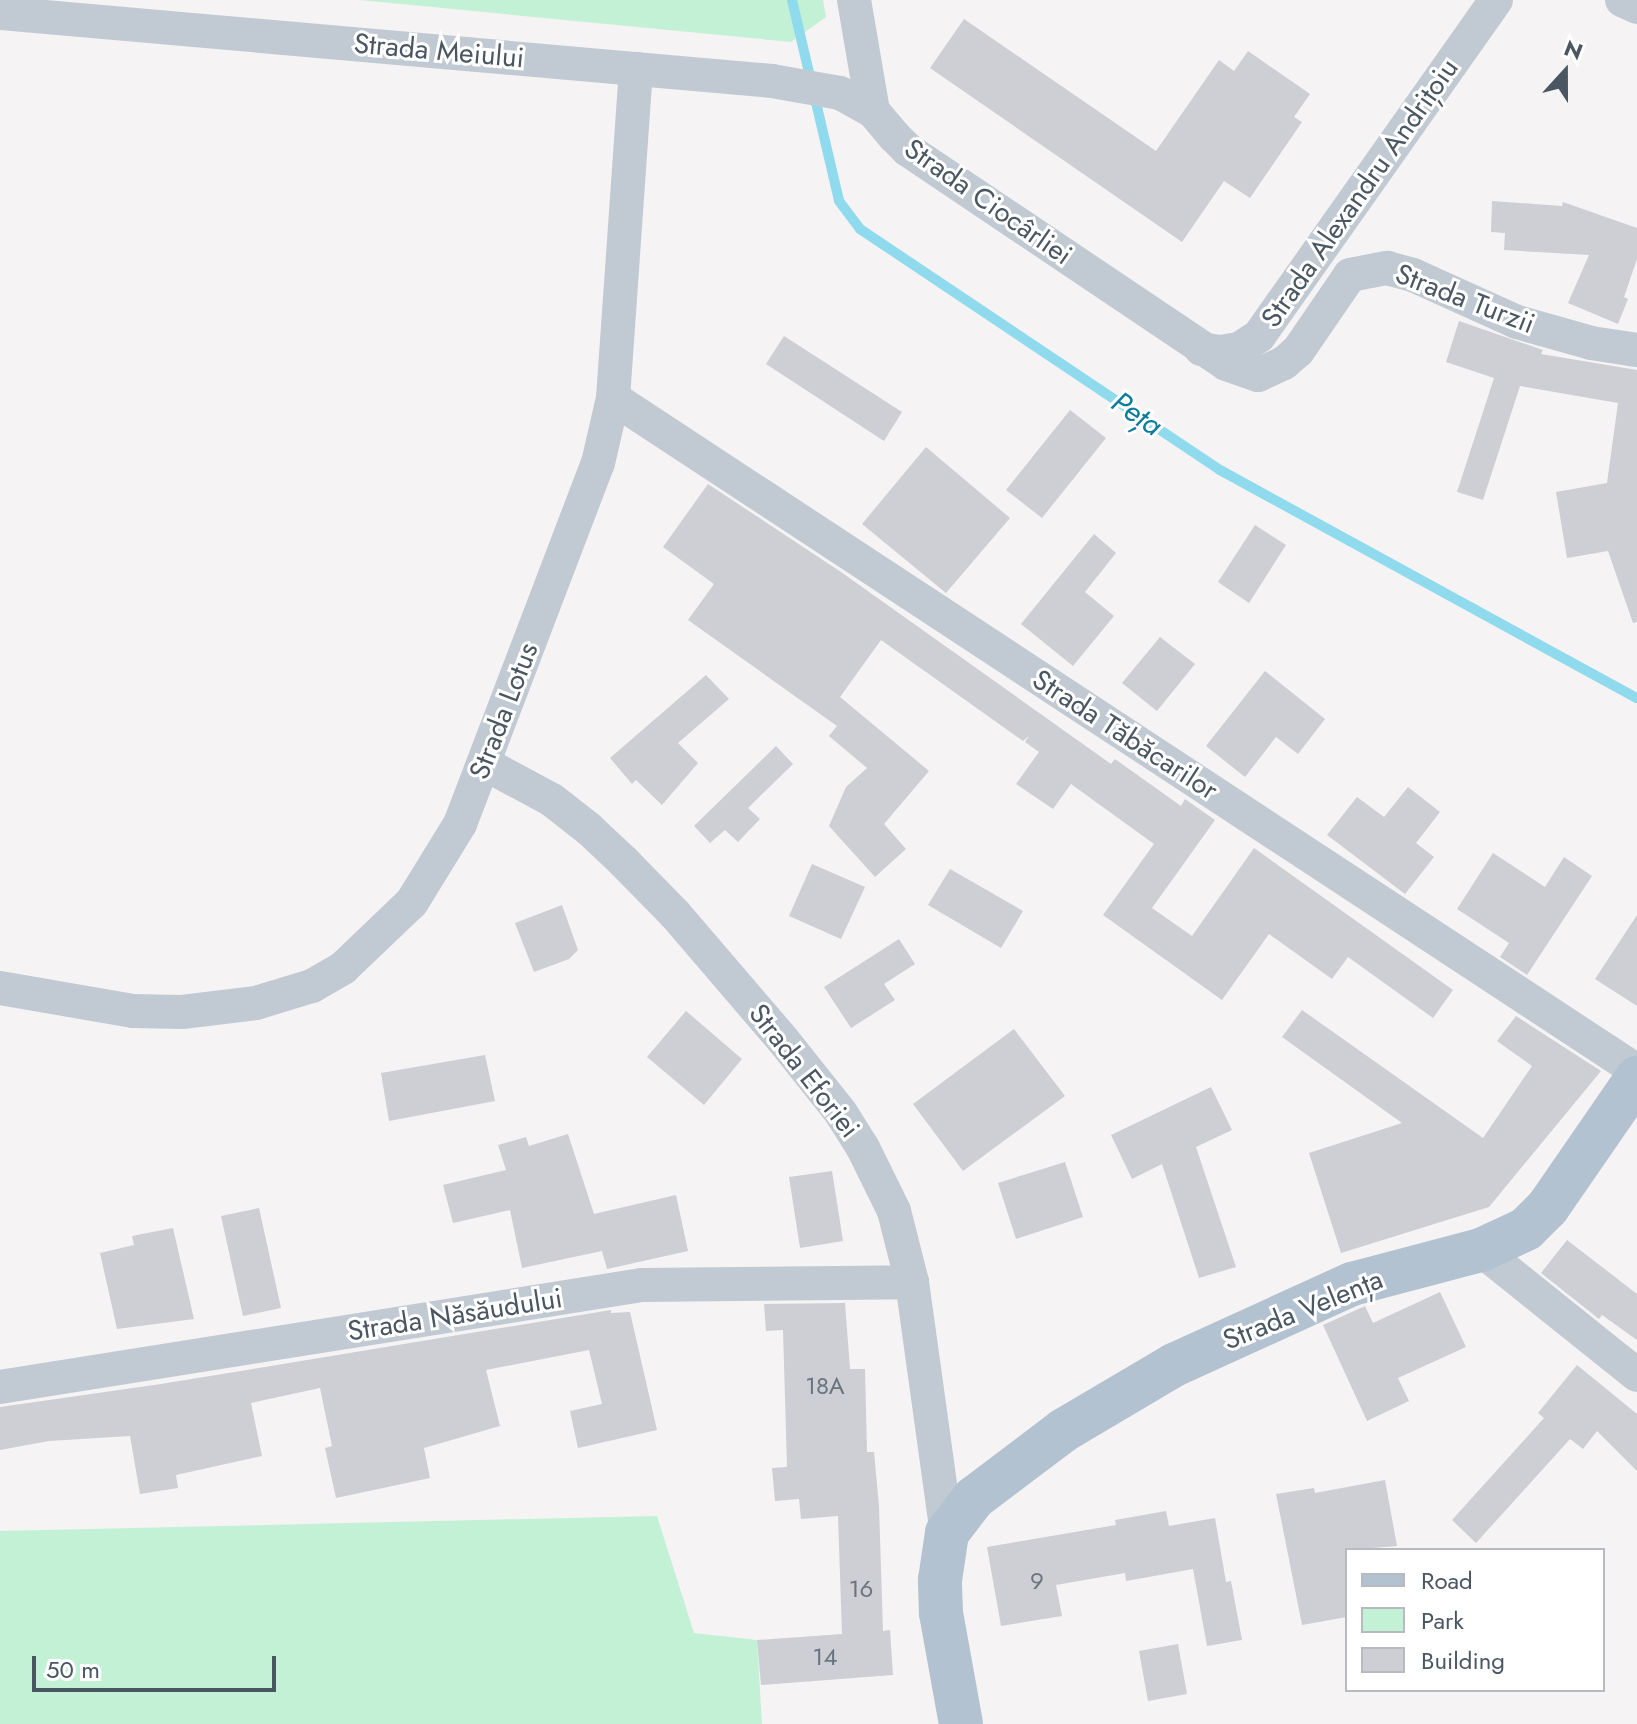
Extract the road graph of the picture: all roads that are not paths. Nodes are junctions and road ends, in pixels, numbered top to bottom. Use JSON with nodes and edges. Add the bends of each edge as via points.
{"nodes":[{"id":1,"x":854,"y":0,"type":"edge"},
{"id":2,"x":1496,"y":0,"type":"edge"},
{"id":3,"x":1622,"y":0,"type":"edge"},
{"id":4,"x":1637,"y":7,"type":"edge"},
{"id":5,"x":0,"y":13,"type":"edge"},
{"id":6,"x":636,"y":69,"type":"junction"},
{"id":7,"x":873,"y":111,"type":"junction"},
{"id":8,"x":1201,"y":349,"type":"junction"},
{"id":9,"x":1637,"y":350,"type":"edge"},
{"id":10,"x":613,"y":398,"type":"junction"},
{"id":11,"x":485,"y":764,"type":"junction"},
{"id":12,"x":0,"y":988,"type":"edge"},
{"id":13,"x":1637,"y":1071,"type":"edge"},
{"id":14,"x":1637,"y":1078,"type":"edge"},
{"id":15,"x":1481,"y":1250,"type":"junction"},
{"id":16,"x":912,"y":1282,"type":"junction"},
{"id":17,"x":1637,"y":1375,"type":"edge"},
{"id":18,"x":0,"y":1387,"type":"edge"},
{"id":19,"x":947,"y":1533,"type":"junction"},
{"id":20,"x":961,"y":1724,"type":"edge"}],
"edges":[{"from":1,"to":7,"type":"street"},
{"from":2,"to":8,"type":"street","name":"Strada Alexandru Andrițoiu","via":[[1259,336],[1239,349]]},
{"from":3,"to":4,"type":"street"},
{"from":5,"to":6,"type":"street","name":"Strada Meiului"},
{"from":6,"to":7,"type":"street","name":"Strada Meiului","via":[[840,93]]},
{"from":6,"to":10,"type":"street","name":"Strada Lotus"},
{"from":7,"to":8,"type":"street","name":"Strada Ciocârliei","via":[[908,150]]},
{"from":8,"to":9,"type":"street","name":"Strada Turzii","via":[[1244,373],[1270,371],[1298,351],[1350,275],[1387,268],[1517,322]]},
{"from":10,"to":11,"type":"street","name":"Strada Lotus","via":[[598,463]]},
{"from":10,"to":13,"type":"street","name":"Strada Tăbăcarilor"},
{"from":11,"to":12,"type":"street","name":"Strada Lotus","via":[[460,824],[412,902],[367,948],[312,986],[256,1003],[182,1012],[133,1011]]},
{"from":11,"to":16,"type":"street","name":"Strada Eforiei","via":[[552,800],[589,829],[675,914],[783,1040],[863,1148],[894,1211]]},
{"from":14,"to":15,"type":"main road","name":"Strada Velența","via":[[1548,1207],[1526,1229]]},
{"from":15,"to":17,"type":"street"},
{"from":15,"to":19,"type":"main road","name":"Strada Velența","via":[[1352,1284],[1174,1365],[1064,1430],[1002,1475],[974,1498]]},
{"from":16,"to":18,"type":"street","name":"Strada Năsăudului","via":[[642,1285]]},
{"from":16,"to":19,"type":"street","name":"Strada Eforiei"},
{"from":19,"to":20,"type":"main road","name":"Strada Eforiei","via":[[941,1613]]}]}
